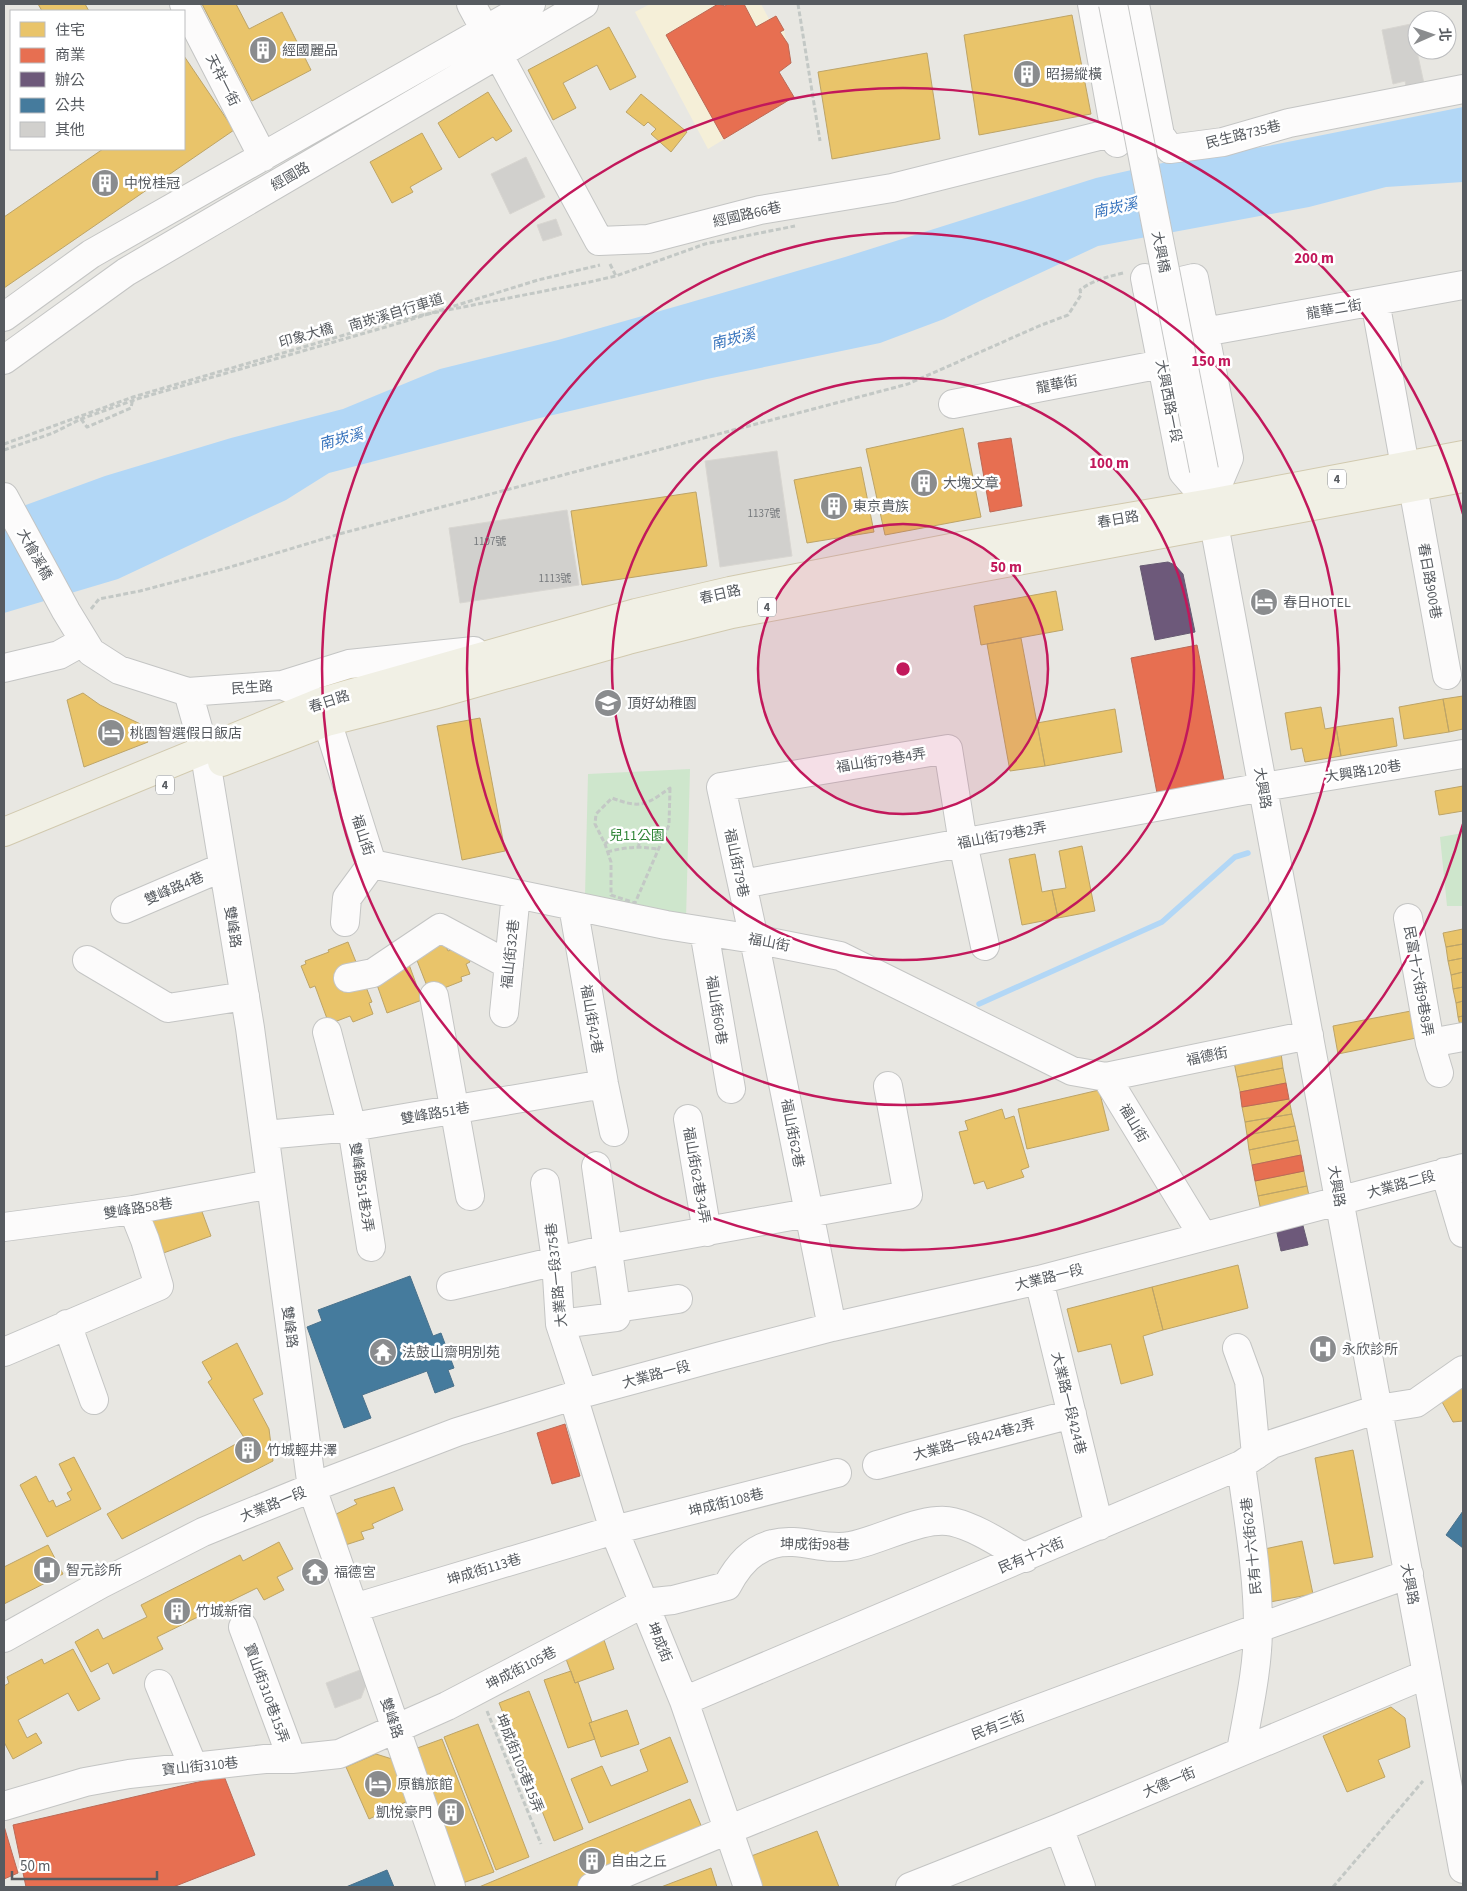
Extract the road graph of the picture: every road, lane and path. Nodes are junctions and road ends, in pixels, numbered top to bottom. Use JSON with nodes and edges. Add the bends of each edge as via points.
{"nodes":[{"id":1,"x":184,"y":4,"type":"edge"},
{"id":2,"x":471,"y":4,"type":"edge"},
{"id":3,"x":531,"y":4,"type":"edge"},
{"id":4,"x":584,"y":4,"type":"edge"},
{"id":5,"x":798,"y":4,"type":"edge"},
{"id":6,"x":1092,"y":4,"type":"edge"},
{"id":7,"x":1113,"y":4,"type":"edge"},
{"id":8,"x":1135,"y":4,"type":"edge"},
{"id":9,"x":491,"y":43,"type":"junction"},
{"id":10,"x":1463,"y":90,"type":"edge"},
{"id":11,"x":820,"y":141,"type":"dead end"},
{"id":12,"x":263,"y":156,"type":"junction"},
{"id":13,"x":792,"y":218,"type":"dead end"},
{"id":14,"x":618,"y":261,"type":"dead end"},
{"id":15,"x":609,"y":263,"type":"junction"},
{"id":16,"x":616,"y":276,"type":"junction"},
{"id":17,"x":1141,"y":280,"type":"junction"},
{"id":18,"x":1463,"y":285,"type":"edge"},
{"id":19,"x":1375,"y":301,"type":"junction"},
{"id":20,"x":4,"y":317,"type":"edge"},
{"id":21,"x":1204,"y":332,"type":"junction"},
{"id":22,"x":4,"y":360,"type":"edge"},
{"id":23,"x":1162,"y":364,"type":"junction"},
{"id":24,"x":133,"y":397,"type":"junction"},
{"id":25,"x":953,"y":404,"type":"dead end"},
{"id":26,"x":82,"y":419,"type":"junction"},
{"id":27,"x":4,"y":444,"type":"edge"},
{"id":28,"x":4,"y":450,"type":"edge"},
{"id":29,"x":1463,"y":454,"type":"edge"},
{"id":30,"x":1409,"y":477,"type":"junction"},
{"id":31,"x":1463,"y":478,"type":"edge"},
{"id":32,"x":4,"y":497,"type":"edge"},
{"id":33,"x":1212,"y":514,"type":"junction"},
{"id":34,"x":66,"y":611,"type":"joint"},
{"id":35,"x":82,"y":638,"type":"junction"},
{"id":36,"x":522,"y":646,"type":"junction"},
{"id":37,"x":4,"y":668,"type":"edge"},
{"id":38,"x":1447,"y":675,"type":"dead end"},
{"id":39,"x":282,"y":685,"type":"junction"},
{"id":40,"x":188,"y":692,"type":"junction"},
{"id":41,"x":324,"y":712,"type":"junction"},
{"id":42,"x":1463,"y":754,"type":"edge"},
{"id":43,"x":205,"y":758,"type":"junction"},
{"id":44,"x":721,"y":787,"type":"joint"},
{"id":45,"x":1263,"y":787,"type":"junction"},
{"id":46,"x":4,"y":832,"type":"edge"},
{"id":47,"x":619,"y":833,"type":"dead end"},
{"id":48,"x":638,"y":836,"type":"dead end"},
{"id":49,"x":964,"y":843,"type":"junction"},
{"id":50,"x":605,"y":844,"type":"junction"},
{"id":51,"x":639,"y":846,"type":"junction"},
{"id":52,"x":657,"y":849,"type":"junction"},
{"id":53,"x":4,"y":852,"type":"edge"},
{"id":54,"x":607,"y":852,"type":"junction"},
{"id":55,"x":372,"y":864,"type":"junction"},
{"id":56,"x":223,"y":867,"type":"junction"},
{"id":57,"x":742,"y":884,"type":"junction"},
{"id":58,"x":516,"y":894,"type":"junction"},
{"id":59,"x":572,"y":906,"type":"junction"},
{"id":60,"x":125,"y":909,"type":"dead end"},
{"id":61,"x":1408,"y":918,"type":"dead end"},
{"id":62,"x":345,"y":922,"type":"dead end"},
{"id":63,"x":704,"y":931,"type":"junction"},
{"id":64,"x":754,"y":939,"type":"junction"},
{"id":65,"x":985,"y":946,"type":"dead end"},
{"id":66,"x":88,"y":960,"type":"dead end"},
{"id":67,"x":509,"y":965,"type":"junction"},
{"id":68,"x":348,"y":978,"type":"dead end"},
{"id":69,"x":245,"y":996,"type":"junction"},
{"id":70,"x":434,"y":996,"type":"dead end"},
{"id":71,"x":504,"y":1013,"type":"dead end"},
{"id":72,"x":326,"y":1032,"type":"dead end"},
{"id":73,"x":1309,"y":1035,"type":"junction"},
{"id":74,"x":1463,"y":1037,"type":"edge"},
{"id":75,"x":1430,"y":1043,"type":"junction"},
{"id":76,"x":1439,"y":1073,"type":"dead end"},
{"id":77,"x":1106,"y":1077,"type":"junction"},
{"id":78,"x":604,"y":1084,"type":"junction"},
{"id":79,"x":888,"y":1086,"type":"dead end"},
{"id":80,"x":731,"y":1089,"type":"dead end"},
{"id":81,"x":455,"y":1109,"type":"junction"},
{"id":82,"x":688,"y":1119,"type":"dead end"},
{"id":83,"x":352,"y":1127,"type":"junction"},
{"id":84,"x":614,"y":1132,"type":"dead end"},
{"id":85,"x":265,"y":1135,"type":"junction"},
{"id":86,"x":596,"y":1166,"type":"dead end"},
{"id":87,"x":1454,"y":1170,"type":"edge"},
{"id":88,"x":546,"y":1183,"type":"dead end"},
{"id":89,"x":271,"y":1184,"type":"junction"},
{"id":90,"x":470,"y":1196,"type":"dead end"},
{"id":91,"x":1340,"y":1200,"type":"junction"},
{"id":92,"x":133,"y":1210,"type":"junction"},
{"id":93,"x":809,"y":1212,"type":"junction"},
{"id":94,"x":4,"y":1227,"type":"edge"},
{"id":95,"x":707,"y":1232,"type":"junction"},
{"id":96,"x":1463,"y":1233,"type":"edge"},
{"id":97,"x":1203,"y":1236,"type":"junction"},
{"id":98,"x":371,"y":1247,"type":"dead end"},
{"id":99,"x":607,"y":1249,"type":"junction"},
{"id":100,"x":556,"y":1260,"type":"junction"},
{"id":101,"x":1039,"y":1280,"type":"junction"},
{"id":102,"x":451,"y":1286,"type":"dead end"},
{"id":103,"x":678,"y":1299,"type":"dead end"},
{"id":104,"x":616,"y":1308,"type":"junction"},
{"id":105,"x":67,"y":1324,"type":"junction"},
{"id":106,"x":560,"y":1324,"type":"junction"},
{"id":107,"x":832,"y":1327,"type":"junction"},
{"id":108,"x":1237,"y":1348,"type":"dead end"},
{"id":109,"x":4,"y":1352,"type":"edge"},
{"id":110,"x":1463,"y":1370,"type":"edge"},
{"id":111,"x":578,"y":1395,"type":"junction"},
{"id":112,"x":94,"y":1400,"type":"dead end"},
{"id":113,"x":1378,"y":1409,"type":"junction"},
{"id":114,"x":1072,"y":1414,"type":"junction"},
{"id":115,"x":1249,"y":1460,"type":"junction"},
{"id":116,"x":877,"y":1465,"type":"dead end"},
{"id":117,"x":837,"y":1473,"type":"dead end"},
{"id":118,"x":312,"y":1488,"type":"junction"},
{"id":119,"x":1099,"y":1526,"type":"junction"},
{"id":120,"x":614,"y":1530,"type":"junction"},
{"id":121,"x":1025,"y":1558,"type":"junction"},
{"id":122,"x":1408,"y":1574,"type":"junction"},
{"id":123,"x":644,"y":1603,"type":"junction"},
{"id":124,"x":354,"y":1608,"type":"junction"},
{"id":125,"x":243,"y":1628,"type":"dead end"},
{"id":126,"x":1258,"y":1628,"type":"junction"},
{"id":127,"x":4,"y":1638,"type":"edge"},
{"id":128,"x":1427,"y":1674,"type":"junction"},
{"id":129,"x":158,"y":1684,"type":"dead end"},
{"id":130,"x":478,"y":1690,"type":"junction"},
{"id":131,"x":684,"y":1701,"type":"junction"},
{"id":132,"x":396,"y":1728,"type":"junction"},
{"id":133,"x":1241,"y":1752,"type":"junction"},
{"id":134,"x":292,"y":1759,"type":"junction"},
{"id":135,"x":193,"y":1766,"type":"junction"},
{"id":136,"x":1428,"y":1775,"type":"dead end"},
{"id":137,"x":4,"y":1806,"type":"edge"},
{"id":138,"x":1059,"y":1828,"type":"junction"},
{"id":139,"x":728,"y":1830,"type":"junction"},
{"id":140,"x":541,"y":1844,"type":"dead end"},
{"id":141,"x":1463,"y":1869,"type":"edge"},
{"id":142,"x":451,"y":1887,"type":"edge"},
{"id":143,"x":592,"y":1887,"type":"edge"},
{"id":144,"x":748,"y":1887,"type":"edge"},
{"id":145,"x":910,"y":1887,"type":"edge"},
{"id":146,"x":1081,"y":1887,"type":"edge"},
{"id":147,"x":1333,"y":1887,"type":"edge"}],
"edges":[{"from":1,"to":12,"type":"street","name":"天祥一街"},
{"from":2,"to":9,"type":"street"},
{"from":3,"to":9,"type":"street","name":"經國路"},
{"from":4,"to":9,"type":"street","name":"經國路"},
{"from":5,"to":11,"type":"path"},
{"from":6,"to":9,"type":"street","name":"經國路66巷","via":[[1116,137],[892,188],[760,210],[648,239],[599,240]]},
{"from":7,"to":33,"type":"street","name":"大興橋","bridge":true},
{"from":8,"to":10,"type":"street","name":"民生路735巷","via":[[1160,136],[1170,149],[1223,142],[1289,123]]},
{"from":9,"to":12,"type":"street","name":"經國路"},
{"from":9,"to":22,"type":"street","name":"經國路","via":[[126,272]]},
{"from":12,"to":20,"type":"street","name":"經國路","via":[[91,254]]},
{"from":13,"to":16,"type":"path","name":"印象大橋","bridge":true,"via":[[795,226],[705,244]]},
{"from":14,"to":15,"type":"path","name":"南崁溪自行車道"},
{"from":15,"to":16,"type":"path"},
{"from":15,"to":26,"type":"path","name":"南崁溪自行車道","via":[[538,280],[136,399]]},
{"from":16,"to":24,"type":"path","name":"印象大橋","bridge":true,"via":[[392,321]]},
{"from":17,"to":21,"type":"street","via":[[1194,278]]},
{"from":17,"to":23,"type":"street","name":"大興西路一段"},
{"from":17,"to":35,"type":"path","via":[[1104,278],[1088,283],[1080,290],[1081,295],[1068,316],[908,384],[343,533],[227,568],[99,599],[92,607]]},
{"from":18,"to":19,"type":"street","name":"龍華二街"},
{"from":19,"to":21,"type":"street","name":"龍華二街"},
{"from":19,"to":30,"type":"street","name":"春日路900巷"},
{"from":21,"to":33,"type":"street","via":[[1229,458]]},
{"from":23,"to":25,"type":"street","name":"龍華街"},
{"from":23,"to":33,"type":"street","name":"大興西路一段","via":[[1183,472]]},
{"from":24,"to":26,"type":"path","bridge":true,"via":[[131,408],[87,427]]},
{"from":24,"to":27,"type":"path","name":"印象大橋","bridge":true},
{"from":26,"to":28,"type":"path","name":"南崁溪自行車道"},
{"from":29,"to":30,"type":"main road","name":"春日路","number":"4"},
{"from":30,"to":31,"type":"main road","name":"春日路","number":"4"},
{"from":30,"to":33,"type":"main road","name":"春日路","number":"4"},
{"from":30,"to":38,"type":"street","name":"春日路900巷"},
{"from":32,"to":34,"type":"street","name":"大檜溪橋"},
{"from":33,"to":36,"type":"main road","name":"春日路","number":"4","via":[[962,546],[730,591],[636,613]]},
{"from":33,"to":41,"type":"main road","name":"春日路","number":"4","via":[[998,564],[732,614],[433,695]]},
{"from":33,"to":45,"type":"street","name":"大興路"},
{"from":34,"to":35,"type":"street","name":"民生路"},
{"from":35,"to":37,"type":"street","via":[[59,655]]},
{"from":35,"to":40,"type":"street","name":"民生路","via":[[91,652],[119,670]]},
{"from":36,"to":39,"type":"street","via":[[349,664]]},
{"from":36,"to":41,"type":"main road","name":"春日路","number":"4"},
{"from":39,"to":40,"type":"street","name":"民生路"},
{"from":39,"to":41,"type":"street","name":"民生路"},
{"from":40,"to":43,"type":"street"},
{"from":41,"to":43,"type":"main road","name":"春日路","number":"4"},
{"from":41,"to":55,"type":"street","name":"福山街"},
{"from":42,"to":45,"type":"street","name":"大興路120巷"},
{"from":43,"to":46,"type":"main road","name":"春日路","number":"4"},
{"from":43,"to":53,"type":"main road","name":"春日路","number":"4"},
{"from":43,"to":56,"type":"street","name":"雙峰路"},
{"from":44,"to":49,"type":"street","name":"福山街79巷4弄","via":[[948,749]]},
{"from":44,"to":57,"type":"street","name":"福山街79巷"},
{"from":45,"to":49,"type":"street","name":"福山街79巷2弄"},
{"from":45,"to":73,"type":"street","name":"大興路"},
{"from":47,"to":50,"type":"path"},
{"from":48,"to":51,"type":"path"},
{"from":49,"to":57,"type":"street","name":"福山街79巷2弄"},
{"from":49,"to":65,"type":"street"},
{"from":50,"to":52,"type":"path","via":[[595,824],[596,814],[612,798],[626,804],[648,804],[670,788],[669,825]]},
{"from":50,"to":54,"type":"path"},
{"from":51,"to":52,"type":"path"},
{"from":51,"to":54,"type":"path"},
{"from":52,"to":54,"type":"path","via":[[635,903],[611,895],[611,862]]},
{"from":55,"to":58,"type":"street","name":"福山街"},
{"from":55,"to":62,"type":"street","via":[[347,898]]},
{"from":56,"to":60,"type":"street","name":"雙峰路4巷"},
{"from":56,"to":69,"type":"street","name":"雙峰路"},
{"from":57,"to":64,"type":"street","name":"福山街79巷"},
{"from":58,"to":59,"type":"street","name":"福山街"},
{"from":58,"to":67,"type":"street","name":"福山街32巷"},
{"from":59,"to":63,"type":"street","name":"福山街"},
{"from":59,"to":78,"type":"street","name":"福山街42巷"},
{"from":61,"to":75,"type":"street","name":"民富十六街9巷8弄"},
{"from":63,"to":64,"type":"street","name":"福山街"},
{"from":63,"to":80,"type":"street","name":"福山街60巷"},
{"from":64,"to":77,"type":"street","name":"福山街","via":[[840,956],[1072,1071]]},
{"from":64,"to":93,"type":"street","name":"福山街62巷"},
{"from":66,"to":69,"type":"street","via":[[168,1008]]},
{"from":67,"to":68,"type":"street","via":[[440,928],[374,973]]},
{"from":67,"to":71,"type":"street","name":"福山街32巷"},
{"from":69,"to":85,"type":"street","name":"雙峰路"},
{"from":70,"to":81,"type":"street"},
{"from":72,"to":83,"type":"street","name":"雙峰路51巷2弄"},
{"from":73,"to":77,"type":"street","name":"福德街"},
{"from":73,"to":91,"type":"street","name":"大興路"},
{"from":74,"to":75,"type":"street"},
{"from":75,"to":76,"type":"street","name":"民富十六街9巷8弄"},
{"from":77,"to":97,"type":"street","name":"福山街"},
{"from":78,"to":81,"type":"street","name":"雙峰路51巷"},
{"from":78,"to":84,"type":"street","name":"福山街42巷"},
{"from":79,"to":93,"type":"street","name":"福山街62巷34弄","via":[[908,1195]]},
{"from":81,"to":83,"type":"street","name":"雙峰路51巷"},
{"from":81,"to":90,"type":"street"},
{"from":82,"to":95,"type":"street","name":"福山街62巷34弄"},
{"from":83,"to":85,"type":"street","name":"雙峰路51巷"},
{"from":83,"to":98,"type":"street","name":"雙峰路51巷2弄"},
{"from":85,"to":89,"type":"street","name":"雙峰路"},
{"from":86,"to":99,"type":"street"},
{"from":87,"to":91,"type":"street","name":"大業路二段"},
{"from":87,"to":96,"type":"street"},
{"from":88,"to":100,"type":"street","name":"大業路一段375巷"},
{"from":89,"to":92,"type":"street","name":"雙峰路58巷"},
{"from":89,"to":118,"type":"street","name":"雙峰路"},
{"from":91,"to":97,"type":"street","name":"大業路一段"},
{"from":91,"to":113,"type":"street","name":"大興路"},
{"from":92,"to":94,"type":"street","name":"雙峰路58巷"},
{"from":92,"to":105,"type":"street","via":[[159,1286]]},
{"from":93,"to":95,"type":"street","name":"福山街62巷34弄"},
{"from":93,"to":107,"type":"street","name":"福山街62巷"},
{"from":95,"to":99,"type":"street","name":"福山街62巷34弄"},
{"from":97,"to":101,"type":"street","name":"大業路一段"},
{"from":99,"to":100,"type":"street","name":"福山街62巷34弄"},
{"from":99,"to":104,"type":"street"},
{"from":100,"to":102,"type":"street","name":"福山街62巷34弄"},
{"from":100,"to":106,"type":"street","name":"大業路一段375巷"},
{"from":101,"to":107,"type":"street","name":"大業路一段"},
{"from":101,"to":114,"type":"street","name":"大業路一段424巷"},
{"from":103,"to":104,"type":"street"},
{"from":104,"to":106,"type":"street","via":[[616,1317]]},
{"from":105,"to":109,"type":"street"},
{"from":105,"to":112,"type":"street"},
{"from":106,"to":111,"type":"street","name":"大業路一段375巷"},
{"from":107,"to":111,"type":"street","name":"大業路一段"},
{"from":108,"to":115,"type":"street","name":"民有十六街62巷","via":[[1249,1381]]},
{"from":110,"to":113,"type":"street","name":"民有十六街","via":[[1416,1403]]},
{"from":111,"to":118,"type":"street","name":"大業路一段","via":[[457,1432]]},
{"from":111,"to":120,"type":"street","name":"坤成街"},
{"from":113,"to":115,"type":"street","name":"民有十六街","via":[[1272,1444]]},
{"from":113,"to":122,"type":"street","name":"大興路"},
{"from":114,"to":116,"type":"street","name":"大業路一段424巷2弄"},
{"from":114,"to":119,"type":"street","name":"大業路一段424巷"},
{"from":115,"to":119,"type":"street","name":"民有十六街"},
{"from":115,"to":126,"type":"street","name":"民有十六街62巷"},
{"from":117,"to":120,"type":"street","name":"坤成街108巷"},
{"from":118,"to":124,"type":"street","name":"雙峰路"},
{"from":118,"to":127,"type":"street","name":"大業路一段","via":[[203,1532]]},
{"from":119,"to":121,"type":"street","name":"民有十六街"},
{"from":120,"to":123,"type":"street","name":"坤成街"},
{"from":120,"to":124,"type":"street","name":"坤成街113巷"},
{"from":121,"to":123,"type":"street","name":"坤成街98巷","via":[[952,1522],[922,1523],[847,1547],[774,1544],[750,1554],[727,1586],[674,1600]]},
{"from":121,"to":131,"type":"street","name":"民有十六街"},
{"from":122,"to":126,"type":"street","name":"民有三街"},
{"from":122,"to":128,"type":"street","name":"大興路"},
{"from":123,"to":130,"type":"street","name":"坤成街105巷"},
{"from":123,"to":131,"type":"street","name":"坤成街"},
{"from":124,"to":132,"type":"street","name":"雙峰路"},
{"from":125,"to":134,"type":"street","name":"寶山街310巷15弄"},
{"from":126,"to":133,"type":"street","name":"民有十六街62巷","via":[[1254,1680]]},
{"from":126,"to":139,"type":"street","name":"民有三街","via":[[1066,1698]]},
{"from":128,"to":133,"type":"street","name":"大德一街"},
{"from":128,"to":141,"type":"street","name":"大興路"},
{"from":129,"to":135,"type":"street"},
{"from":130,"to":132,"type":"street","name":"坤成街105巷"},
{"from":130,"to":140,"type":"path","name":"坤成街105巷15弄"},
{"from":131,"to":139,"type":"street","name":"坤成街"},
{"from":132,"to":134,"type":"street","name":"寶山街310巷","via":[[339,1754]]},
{"from":132,"to":142,"type":"street","name":"雙峰路"},
{"from":133,"to":138,"type":"street","name":"大德一街"},
{"from":134,"to":135,"type":"street","name":"寶山街310巷"},
{"from":135,"to":137,"type":"street","name":"寶山街310巷","via":[[85,1782]]},
{"from":136,"to":147,"type":"path"},
{"from":138,"to":145,"type":"street","name":"大德一街"},
{"from":138,"to":146,"type":"street"},
{"from":139,"to":143,"type":"street","name":"民有三街"},
{"from":139,"to":144,"type":"street","name":"坤成街"}]}
